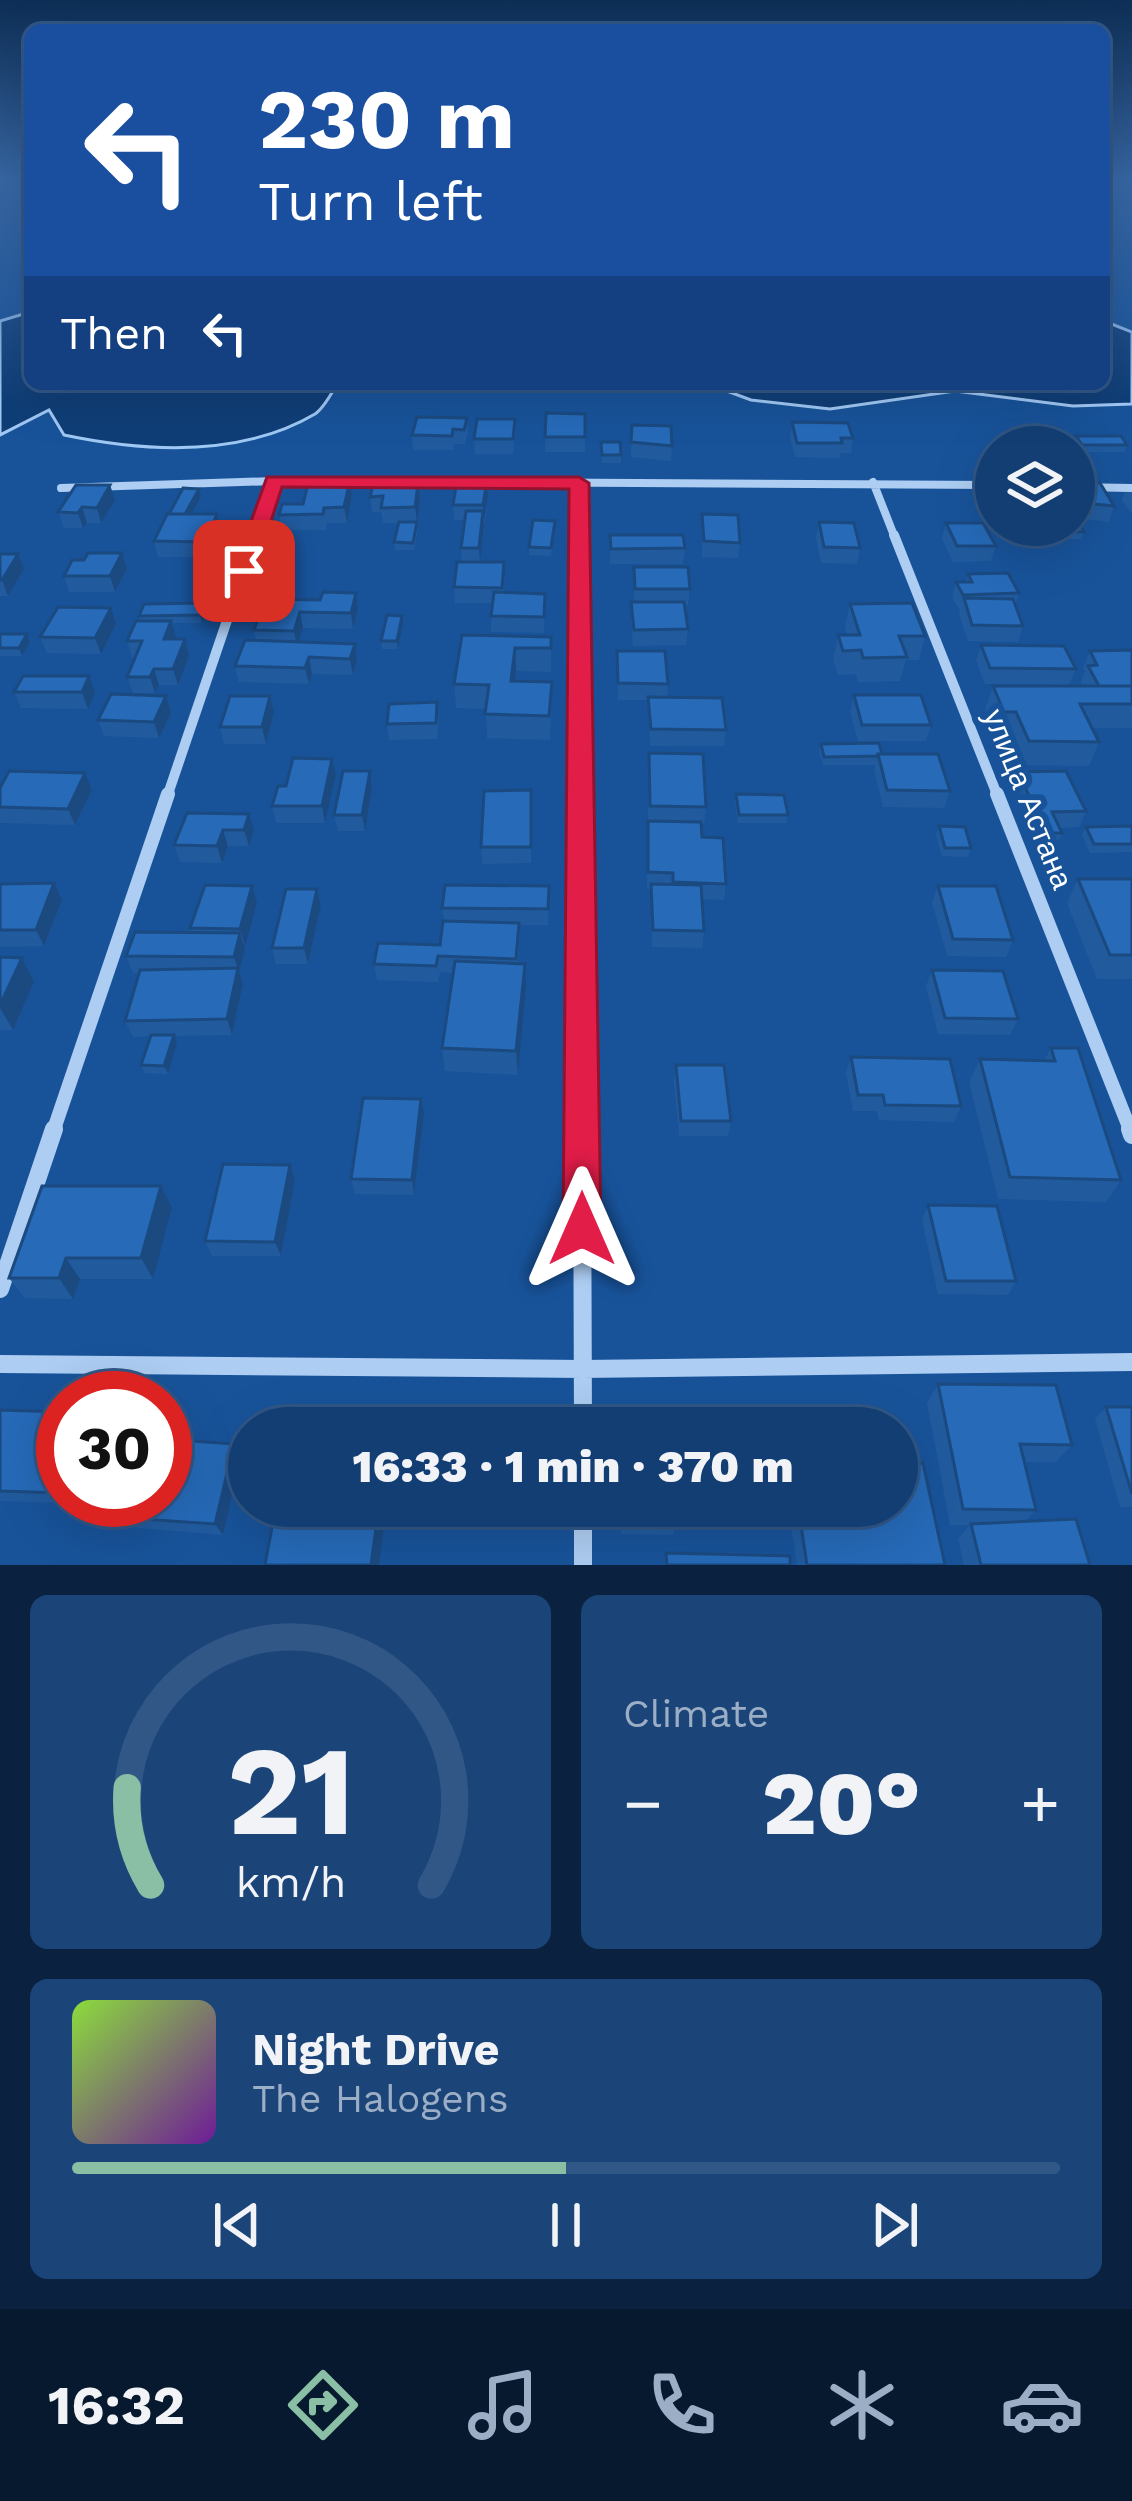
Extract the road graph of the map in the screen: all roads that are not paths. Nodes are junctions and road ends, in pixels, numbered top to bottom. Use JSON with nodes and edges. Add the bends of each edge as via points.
{"nodes":[{"id":1,"x":274,"y":481,"type":"junction"},
{"id":2,"x":873,"y":482,"type":"junction"},
{"id":3,"x":579,"y":483,"type":"junction"},
{"id":4,"x":975,"y":484,"type":"edge"},
{"id":5,"x":1095,"y":487,"type":"edge"},
{"id":6,"x":61,"y":488,"type":"dead end"},
{"id":7,"x":1132,"y":488,"type":"edge"},
{"id":8,"x":1132,"y":1136,"type":"edge"},
{"id":9,"x":0,"y":1289,"type":"edge"},
{"id":10,"x":1132,"y":1362,"type":"edge"},
{"id":11,"x":0,"y":1364,"type":"edge"},
{"id":12,"x":583,"y":1369,"type":"junction"},
{"id":13,"x":583,"y":1407,"type":"edge"},
{"id":14,"x":583,"y":1527,"type":"edge"},
{"id":15,"x":584,"y":1565,"type":"edge"}],
"edges":[{"from":1,"to":3,"type":"street"},
{"from":1,"to":6,"type":"street"},
{"from":1,"to":9,"type":"street"},
{"from":2,"to":3,"type":"street"},
{"from":2,"to":4,"type":"street"},
{"from":2,"to":8,"type":"street","name":"улица Астана"},
{"from":3,"to":12,"type":"street"},
{"from":5,"to":7,"type":"street"},
{"from":10,"to":12,"type":"street"},
{"from":11,"to":12,"type":"street"},
{"from":12,"to":13,"type":"street"},
{"from":14,"to":15,"type":"street"}]}
